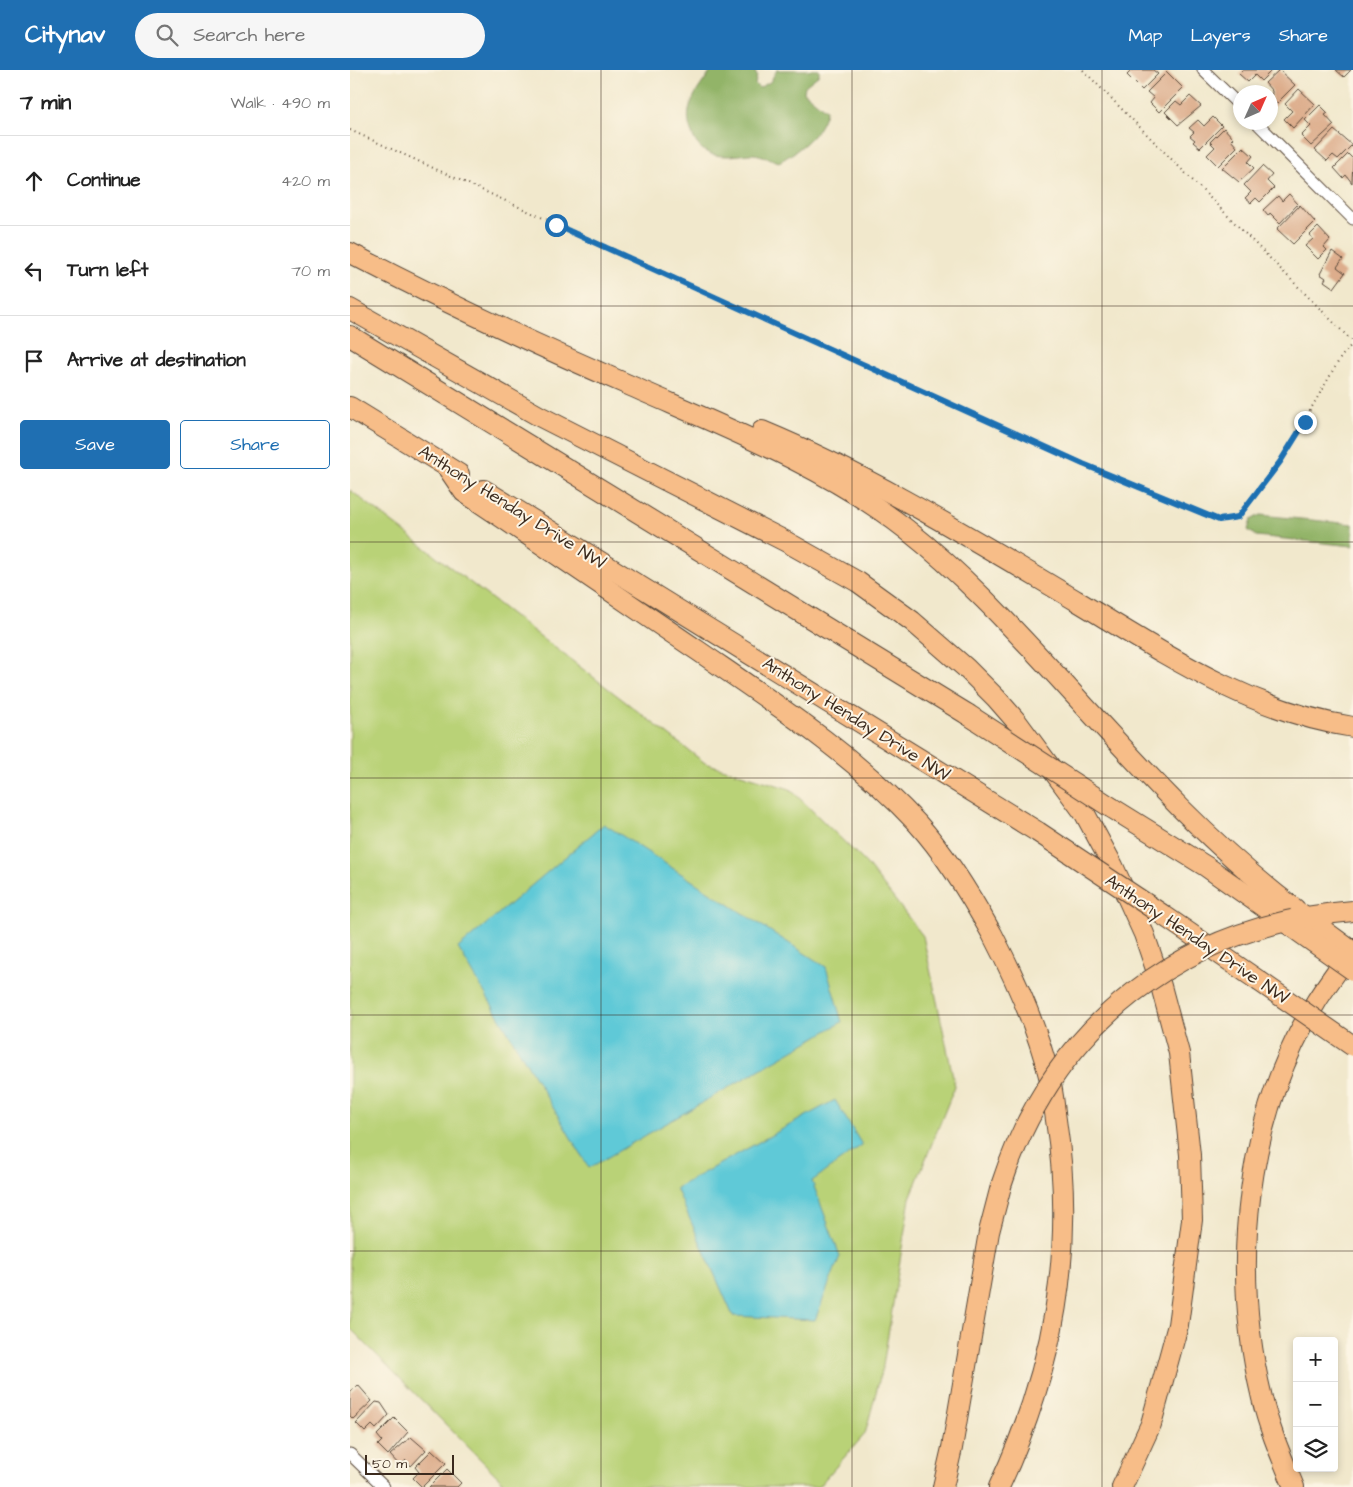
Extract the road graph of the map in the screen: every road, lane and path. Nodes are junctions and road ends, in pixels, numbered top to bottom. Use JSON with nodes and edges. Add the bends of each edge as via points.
{"nodes":[{"id":1,"x":1083,"y":70,"type":"edge"},
{"id":2,"x":1203,"y":70,"type":"edge"},
{"id":3,"x":1233,"y":100,"type":"edge"},
{"id":4,"x":350,"y":130,"type":"edge"},
{"id":5,"x":1264,"y":130,"type":"edge"},
{"id":6,"x":1353,"y":219,"type":"edge"},
{"id":7,"x":350,"y":253,"type":"edge"},
{"id":8,"x":350,"y":309,"type":"edge"},
{"id":9,"x":491,"y":322,"type":"junction"},
{"id":10,"x":350,"y":336,"type":"edge"},
{"id":11,"x":1353,"y":343,"type":"edge"},
{"id":12,"x":350,"y":408,"type":"edge"},
{"id":13,"x":447,"y":467,"type":"junction"},
{"id":14,"x":1353,"y":727,"type":"edge"},
{"id":15,"x":1353,"y":911,"type":"edge"},
{"id":16,"x":1292,"y":916,"type":"junction"},
{"id":17,"x":1353,"y":951,"type":"edge"},
{"id":18,"x":1353,"y":970,"type":"edge"},
{"id":19,"x":1353,"y":1046,"type":"edge"},
{"id":20,"x":350,"y":1454,"type":"edge"},
{"id":21,"x":384,"y":1487,"type":"edge"},
{"id":22,"x":943,"y":1487,"type":"edge"},
{"id":23,"x":999,"y":1487,"type":"edge"},
{"id":24,"x":1122,"y":1487,"type":"edge"},
{"id":25,"x":1294,"y":1487,"type":"edge"}],
"edges":[{"from":1,"to":11,"type":"path"},
{"from":2,"to":3,"type":"street"},
{"from":4,"to":11,"type":"path","via":[[1083,464],[1219,520],[1238,517],[1280,462]]},
{"from":5,"to":6,"type":"street"},
{"from":7,"to":9,"type":"highway"},
{"from":8,"to":24,"type":"highway","via":[[539,416],[785,541],[858,582],[912,621],[996,698],[1085,814],[1144,934],[1158,975],[1179,1053],[1190,1155],[1192,1220],[1178,1325],[1152,1424]]},
{"from":9,"to":14,"type":"highway","via":[[558,346],[817,454],[930,514],[1208,679],[1315,720]]},
{"from":9,"to":16,"type":"highway","via":[[796,461],[903,527],[954,568],[1156,783]]},
{"from":10,"to":16,"type":"highway","bridge":true,"via":[[967,714],[1207,867]]},
{"from":12,"to":13,"type":"highway","name":"Anthony Henday Drive NW"},
{"from":13,"to":19,"type":"highway","name":"Anthony Henday Drive NW","bridge":true,"via":[[1038,832]]},
{"from":13,"to":23,"type":"highway","via":[[464,492],[763,695],[843,754],[918,825],[950,865],[984,921],[1009,968],[1049,1077],[1061,1154],[1063,1211],[1060,1283],[1047,1358],[1016,1451]]},
{"from":15,"to":22,"type":"highway","bridge":true,"via":[[1298,918],[1223,940],[1169,966],[1110,1011],[1066,1059],[1028,1118],[1001,1186],[989,1232]]},
{"from":16,"to":17,"type":"highway","bridge":true},
{"from":16,"to":18,"type":"highway","bridge":true},
{"from":17,"to":25,"type":"highway","via":[[1316,1002],[1282,1070],[1256,1158],[1249,1202],[1245,1241],[1249,1330],[1262,1399]]},
{"from":20,"to":21,"type":"street"}]}
